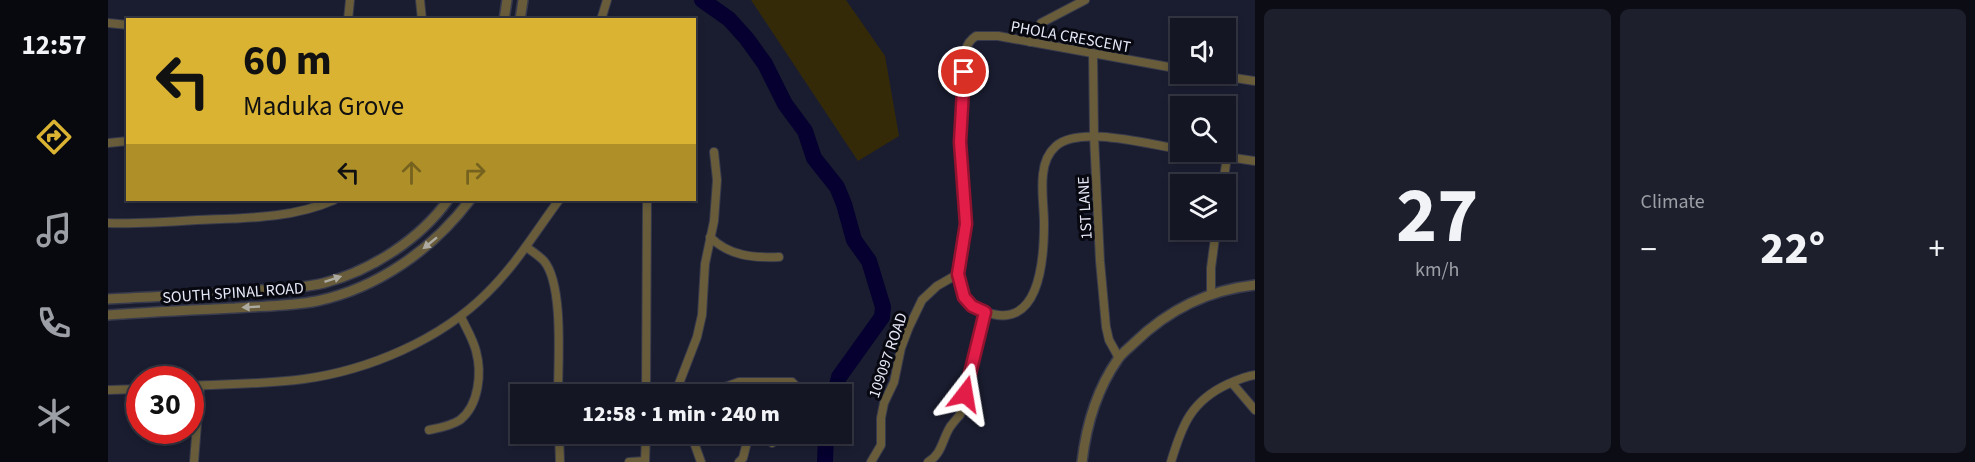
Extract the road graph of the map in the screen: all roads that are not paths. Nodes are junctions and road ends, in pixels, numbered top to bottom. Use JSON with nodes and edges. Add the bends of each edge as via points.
{"nodes":[{"id":1,"x":350,"y":0,"type":"edge"},
{"id":2,"x":420,"y":0,"type":"edge"},
{"id":3,"x":507,"y":0,"type":"edge"},
{"id":4,"x":523,"y":0,"type":"edge"},
{"id":5,"x":607,"y":0,"type":"edge"},
{"id":6,"x":1085,"y":0,"type":"edge"},
{"id":7,"x":348,"y":18,"type":"edge"},
{"id":8,"x":422,"y":18,"type":"edge"},
{"id":9,"x":504,"y":18,"type":"edge"},
{"id":10,"x":520,"y":18,"type":"edge"},
{"id":11,"x":602,"y":18,"type":"edge"},
{"id":12,"x":108,"y":23,"type":"edge"},
{"id":13,"x":126,"y":25,"type":"edge"},
{"id":14,"x":1030,"y":42,"type":"junction"},
{"id":15,"x":1093,"y":54,"type":"junction"},
{"id":16,"x":1170,"y":67,"type":"edge"},
{"id":17,"x":1236,"y":78,"type":"edge"},
{"id":18,"x":1255,"y":81,"type":"edge"},
{"id":19,"x":1094,"y":136,"type":"junction"},
{"id":20,"x":126,"y":141,"type":"edge"},
{"id":21,"x":108,"y":143,"type":"edge"},
{"id":22,"x":1170,"y":147,"type":"edge"},
{"id":23,"x":714,"y":152,"type":"dead end"},
{"id":24,"x":1236,"y":158,"type":"edge"},
{"id":25,"x":1255,"y":161,"type":"edge"},
{"id":26,"x":332,"y":201,"type":"edge"},
{"id":27,"x":447,"y":201,"type":"edge"},
{"id":28,"x":469,"y":201,"type":"edge"},
{"id":29,"x":558,"y":201,"type":"edge"},
{"id":30,"x":647,"y":201,"type":"edge"},
{"id":31,"x":108,"y":223,"type":"edge"},
{"id":32,"x":710,"y":237,"type":"junction"},
{"id":33,"x":1215,"y":240,"type":"edge"},
{"id":34,"x":526,"y":247,"type":"junction"},
{"id":35,"x":779,"y":257,"type":"dead end"},
{"id":36,"x":958,"y":274,"type":"junction"},
{"id":37,"x":1255,"y":285,"type":"edge"},
{"id":38,"x":1211,"y":293,"type":"junction"},
{"id":39,"x":108,"y":299,"type":"edge"},
{"id":40,"x":985,"y":312,"type":"junction"},
{"id":41,"x":108,"y":315,"type":"edge"},
{"id":42,"x":460,"y":317,"type":"junction"},
{"id":43,"x":1119,"y":358,"type":"junction"},
{"id":44,"x":1255,"y":375,"type":"edge"},
{"id":45,"x":766,"y":383,"type":"joint"},
{"id":46,"x":1232,"y":383,"type":"junction"},
{"id":47,"x":558,"y":384,"type":"edge"},
{"id":48,"x":646,"y":384,"type":"edge"},
{"id":49,"x":679,"y":384,"type":"edge"},
{"id":50,"x":733,"y":384,"type":"edge"},
{"id":51,"x":794,"y":384,"type":"edge"},
{"id":52,"x":204,"y":386,"type":"edge"},
{"id":53,"x":126,"y":389,"type":"edge"},
{"id":54,"x":108,"y":390,"type":"edge"},
{"id":55,"x":1255,"y":410,"type":"edge"},
{"id":56,"x":429,"y":430,"type":"dead end"},
{"id":57,"x":196,"y":444,"type":"edge"},
{"id":58,"x":559,"y":444,"type":"edge"},
{"id":59,"x":646,"y":444,"type":"edge"},
{"id":60,"x":695,"y":444,"type":"edge"},
{"id":61,"x":746,"y":444,"type":"edge"},
{"id":62,"x":194,"y":462,"type":"edge"},
{"id":63,"x":560,"y":462,"type":"edge"},
{"id":64,"x":629,"y":462,"type":"edge"},
{"id":65,"x":645,"y":462,"type":"edge"},
{"id":66,"x":701,"y":462,"type":"edge"},
{"id":67,"x":739,"y":462,"type":"edge"},
{"id":68,"x":871,"y":462,"type":"edge"},
{"id":69,"x":928,"y":462,"type":"edge"},
{"id":70,"x":1082,"y":462,"type":"edge"},
{"id":71,"x":1171,"y":462,"type":"edge"}],
"edges":[{"from":1,"to":7,"type":"street"},
{"from":2,"to":8,"type":"street"},
{"from":3,"to":9,"type":"street"},
{"from":4,"to":10,"type":"street"},
{"from":5,"to":11,"type":"street"},
{"from":6,"to":14,"type":"street","via":[[1041,23]]},
{"from":12,"to":13,"type":"street"},
{"from":14,"to":15,"type":"street","name":"PHOLA CRESCENT"},
{"from":14,"to":36,"type":"street","name":"PHOLA CRESCENT","via":[[976,36],[965,51],[960,142],[966,224]]},
{"from":15,"to":16,"type":"street","name":"PHOLA CRESCENT"},
{"from":15,"to":19,"type":"street","name":"1ST LANE"},
{"from":17,"to":18,"type":"street"},
{"from":19,"to":22,"type":"street"},
{"from":19,"to":40,"type":"street","via":[[1068,139],[1047,157],[1043,175],[1043,252],[1032,297],[1019,313],[1007,317]]},
{"from":19,"to":43,"type":"street","name":"1ST LANE","via":[[1106,327]]},
{"from":20,"to":21,"type":"street"},
{"from":23,"to":32,"type":"street","via":[[717,180]]},
{"from":24,"to":25,"type":"street"},
{"from":26,"to":31,"type":"street","via":[[288,214]]},
{"from":39,"to":27,"type":"street","name":"SOUTH SPINAL ROAD","one_way":true,"via":[[324,283],[366,267],[400,246]]},
{"from":28,"to":41,"type":"street","name":"SOUTH SPINAL ROAD","one_way":true,"via":[[439,236],[400,266],[350,290],[285,305]]},
{"from":29,"to":34,"type":"street"},
{"from":30,"to":48,"type":"street"},
{"from":32,"to":35,"type":"street","via":[[723,249],[756,257]]},
{"from":32,"to":49,"type":"street","via":[[700,327]]},
{"from":33,"to":38,"type":"street"},
{"from":34,"to":42,"type":"street","via":[[488,293]]},
{"from":34,"to":47,"type":"street","via":[[544,261],[556,290]]},
{"from":36,"to":40,"type":"street","via":[[964,297]]},
{"from":36,"to":68,"type":"street","name":"109097 ROAD","via":[[922,300],[909,327],[884,403],[881,445]]},
{"from":37,"to":38,"type":"street"},
{"from":38,"to":43,"type":"street","via":[[1170,313]]},
{"from":40,"to":69,"type":"street","via":[[960,415],[936,458]]},
{"from":42,"to":52,"type":"street","via":[[400,350],[336,372],[279,382]]},
{"from":42,"to":56,"type":"street","via":[[476,348],[476,396],[460,419]]},
{"from":43,"to":70,"type":"street","via":[[1094,407],[1084,438]]},
{"from":44,"to":46,"type":"street"},
{"from":45,"to":50,"type":"street"},
{"from":45,"to":51,"type":"street"},
{"from":46,"to":55,"type":"street"},
{"from":46,"to":71,"type":"street","via":[[1214,391],[1188,417]]},
{"from":53,"to":54,"type":"street"},
{"from":57,"to":62,"type":"street"},
{"from":58,"to":63,"type":"street"},
{"from":59,"to":65,"type":"street"},
{"from":60,"to":66,"type":"street"},
{"from":61,"to":67,"type":"street"},
{"from":64,"to":65,"type":"street"}]}
